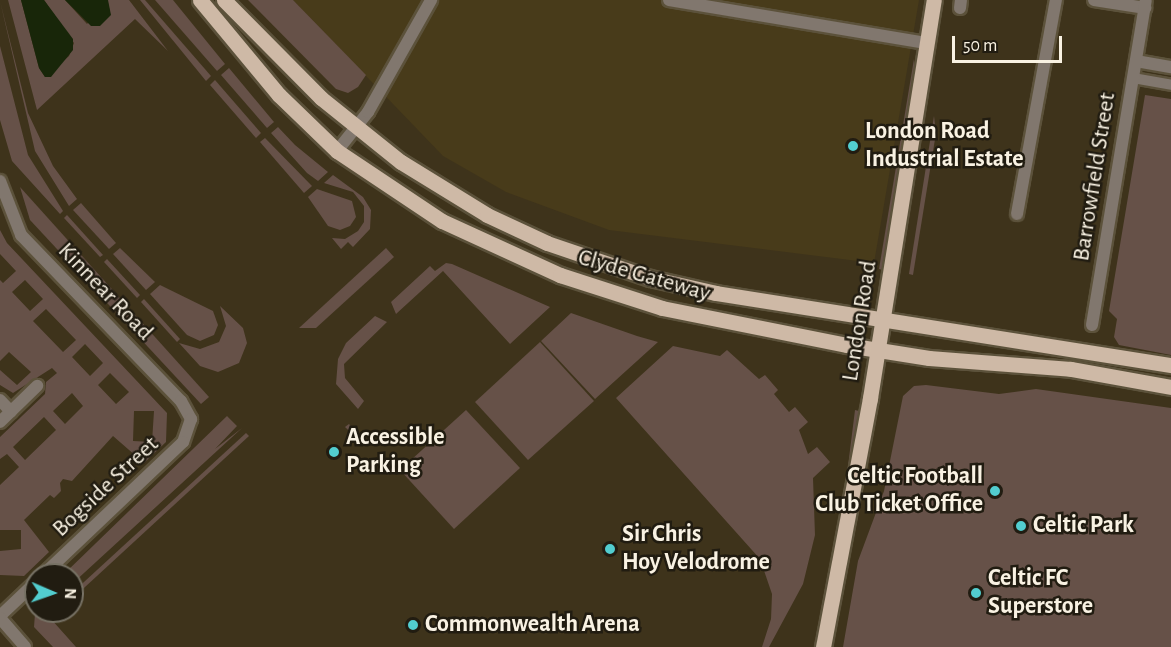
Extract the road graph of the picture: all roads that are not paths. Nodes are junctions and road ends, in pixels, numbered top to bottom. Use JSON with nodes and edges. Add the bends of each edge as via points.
{"nodes":[{"id":1,"x":200,"y":0,"type":"edge"},
{"id":2,"x":224,"y":0,"type":"edge"},
{"id":3,"x":431,"y":0,"type":"edge"},
{"id":4,"x":669,"y":0,"type":"edge"},
{"id":5,"x":934,"y":0,"type":"edge"},
{"id":6,"x":1056,"y":0,"type":"edge"},
{"id":7,"x":1094,"y":0,"type":"edge"},
{"id":8,"x":1145,"y":4,"type":"edge"},
{"id":9,"x":729,"y":5,"type":"edge"},
{"id":10,"x":927,"y":43,"type":"junction"},
{"id":11,"x":1136,"y":61,"type":"junction"},
{"id":12,"x":1171,"y":67,"type":"edge"},
{"id":13,"x":1133,"y":78,"type":"junction"},
{"id":14,"x":1171,"y":85,"type":"edge"},
{"id":15,"x":357,"y":128,"type":"junction"},
{"id":16,"x":337,"y":151,"type":"junction"},
{"id":17,"x":0,"y":181,"type":"edge"},
{"id":18,"x":1017,"y":214,"type":"dead end"},
{"id":19,"x":883,"y":319,"type":"junction"},
{"id":20,"x":1092,"y":325,"type":"dead end"},
{"id":21,"x":878,"y":350,"type":"junction"},
{"id":22,"x":1171,"y":365,"type":"edge"},
{"id":23,"x":37,"y":386,"type":"dead end"},
{"id":24,"x":1171,"y":387,"type":"edge"},
{"id":25,"x":0,"y":400,"type":"edge"},
{"id":26,"x":11,"y":412,"type":"junction"},
{"id":27,"x":0,"y":422,"type":"edge"},
{"id":28,"x":191,"y":425,"type":"joint"},
{"id":29,"x":56,"y":563,"type":"edge"},
{"id":30,"x":24,"y":594,"type":"edge"},
{"id":31,"x":0,"y":617,"type":"edge"},
{"id":32,"x":25,"y":647,"type":"edge"},
{"id":33,"x":824,"y":647,"type":"edge"}],
"edges":[{"from":1,"to":16,"type":"main road","name":"Clyde Gateway","via":[[279,95]]},
{"from":2,"to":15,"type":"main road","name":"Clyde Gateway","via":[[284,63]]},
{"from":3,"to":15,"type":"street"},
{"from":4,"to":9,"type":"street"},
{"from":5,"to":10,"type":"main road","name":"London Road"},
{"from":6,"to":18,"type":"street"},
{"from":7,"to":8,"type":"street"},
{"from":8,"to":11,"type":"street","name":"Barrowfield Street"},
{"from":9,"to":10,"type":"street"},
{"from":10,"to":19,"type":"main road","name":"London Road"},
{"from":11,"to":12,"type":"street"},
{"from":11,"to":13,"type":"street","name":"Barrowfield Street"},
{"from":13,"to":14,"type":"street"},
{"from":13,"to":20,"type":"street","name":"Barrowfield Street"},
{"from":15,"to":16,"type":"street"},
{"from":15,"to":19,"type":"main road","name":"Clyde Gateway","via":[[448,192],[547,243],[679,286]]},
{"from":16,"to":21,"type":"main road","name":"Clyde Gateway","via":[[442,221],[588,286],[695,316]]},
{"from":17,"to":28,"type":"street","name":"Kinnear Road","via":[[21,235],[181,401],[190,414]]},
{"from":19,"to":21,"type":"main road","name":"London Road"},
{"from":19,"to":22,"type":"main road","name":"Clyde Gateway"},
{"from":21,"to":24,"type":"main road","name":"Clyde Gateway","via":[[978,363],[1071,369]]},
{"from":21,"to":33,"type":"main road","name":"London Road"},
{"from":23,"to":26,"type":"street"},
{"from":25,"to":26,"type":"street"},
{"from":26,"to":27,"type":"street"},
{"from":28,"to":29,"type":"street","name":"Bogside Street","via":[[183,442]]},
{"from":30,"to":31,"type":"street"},
{"from":31,"to":32,"type":"street"}]}
